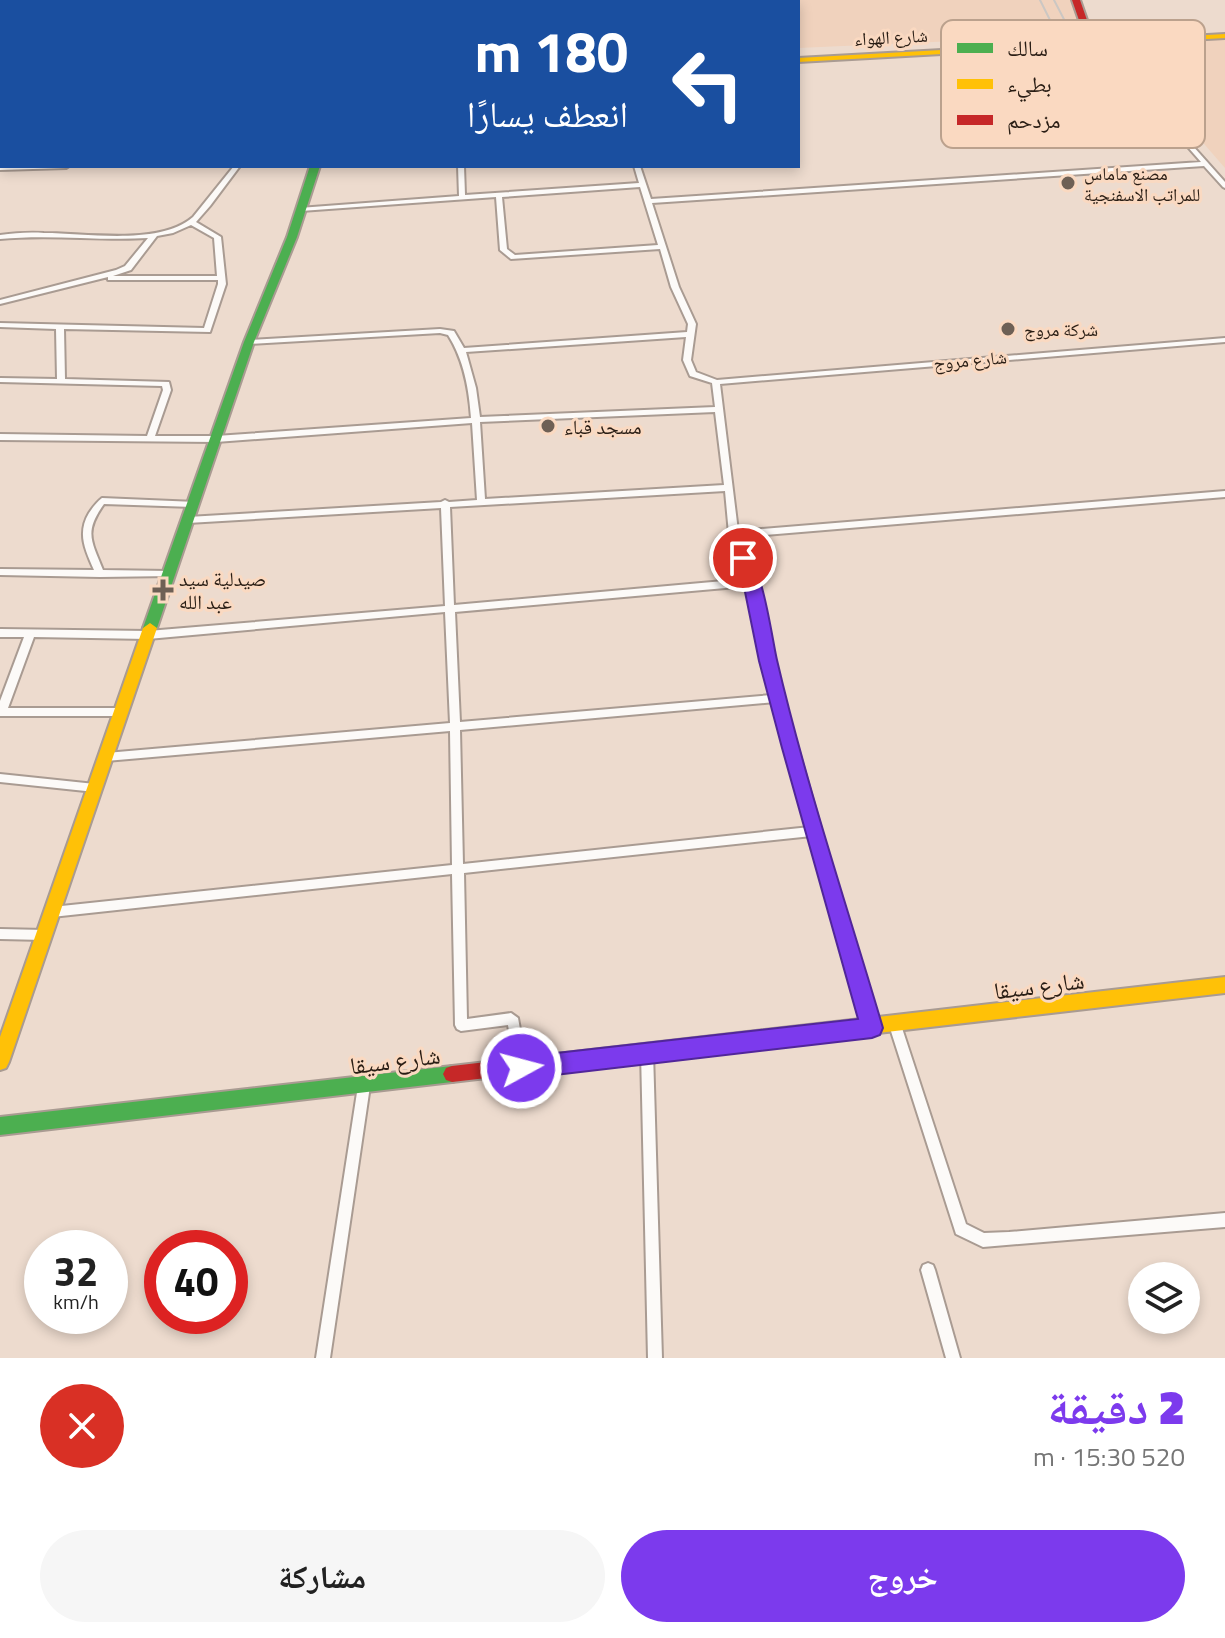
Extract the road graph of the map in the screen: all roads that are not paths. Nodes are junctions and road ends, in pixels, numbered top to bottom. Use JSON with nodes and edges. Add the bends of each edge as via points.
{"nodes":[{"id":1,"x":1076,"y":0,"type":"edge"},
{"id":2,"x":1083,"y":20,"type":"edge"},
{"id":3,"x":1225,"y":36,"type":"edge"},
{"id":4,"x":1205,"y":37,"type":"edge"},
{"id":5,"x":941,"y":52,"type":"edge"},
{"id":6,"x":800,"y":60,"type":"edge"},
{"id":7,"x":1192,"y":148,"type":"edge"},
{"id":8,"x":1206,"y":164,"type":"junction"},
{"id":9,"x":235,"y":168,"type":"edge"},
{"id":10,"x":314,"y":168,"type":"edge"},
{"id":11,"x":461,"y":168,"type":"edge"},
{"id":12,"x":638,"y":168,"type":"edge"},
{"id":13,"x":643,"y":185,"type":"junction"},
{"id":14,"x":1225,"y":186,"type":"edge"},
{"id":15,"x":499,"y":196,"type":"junction"},
{"id":16,"x":462,"y":198,"type":"junction"},
{"id":17,"x":647,"y":201,"type":"junction"},
{"id":18,"x":301,"y":209,"type":"junction"},
{"id":19,"x":191,"y":222,"type":"junction"},
{"id":20,"x":155,"y":234,"type":"junction"},
{"id":21,"x":0,"y":237,"type":"edge"},
{"id":22,"x":663,"y":247,"type":"junction"},
{"id":23,"x":97,"y":278,"type":"junction"},
{"id":24,"x":221,"y":278,"type":"junction"},
{"id":25,"x":0,"y":302,"type":"edge"},
{"id":26,"x":0,"y":325,"type":"edge"},
{"id":27,"x":60,"y":328,"type":"junction"},
{"id":28,"x":691,"y":334,"type":"junction"},
{"id":29,"x":1225,"y":340,"type":"edge"},
{"id":30,"x":249,"y":342,"type":"junction"},
{"id":31,"x":463,"y":350,"type":"junction"},
{"id":32,"x":0,"y":380,"type":"edge"},
{"id":33,"x":61,"y":380,"type":"junction"},
{"id":34,"x":716,"y":382,"type":"junction"},
{"id":35,"x":718,"y":409,"type":"junction"},
{"id":36,"x":476,"y":420,"type":"junction"},
{"id":37,"x":0,"y":437,"type":"edge"},
{"id":38,"x":150,"y":439,"type":"junction"},
{"id":39,"x":216,"y":439,"type":"junction"},
{"id":40,"x":729,"y":488,"type":"junction"},
{"id":41,"x":1225,"y":494,"type":"edge"},
{"id":42,"x":481,"y":500,"type":"junction"},
{"id":43,"x":445,"y":503,"type":"junction"},
{"id":44,"x":193,"y":504,"type":"junction"},
{"id":45,"x":188,"y":520,"type":"junction"},
{"id":46,"x":734,"y":534,"type":"junction"},
{"id":47,"x":0,"y":572,"type":"edge"},
{"id":48,"x":100,"y":574,"type":"junction"},
{"id":49,"x":169,"y":574,"type":"junction"},
{"id":50,"x":752,"y":582,"type":"junction"},
{"id":51,"x":451,"y":609,"type":"junction"},
{"id":52,"x":0,"y":633,"type":"edge"},
{"id":53,"x":30,"y":634,"type":"junction"},
{"id":54,"x":148,"y":635,"type":"junction"},
{"id":55,"x":778,"y":698,"type":"junction"},
{"id":56,"x":0,"y":712,"type":"edge"},
{"id":57,"x":121,"y":712,"type":"junction"},
{"id":58,"x":455,"y":726,"type":"junction"},
{"id":59,"x":106,"y":757,"type":"junction"},
{"id":60,"x":0,"y":778,"type":"edge"},
{"id":61,"x":95,"y":788,"type":"junction"},
{"id":62,"x":817,"y":831,"type":"junction"},
{"id":63,"x":459,"y":868,"type":"junction"},
{"id":64,"x":52,"y":912,"type":"junction"},
{"id":65,"x":0,"y":934,"type":"edge"},
{"id":66,"x":44,"y":935,"type":"junction"},
{"id":67,"x":1225,"y":985,"type":"edge"},
{"id":68,"x":895,"y":1025,"type":"junction"},
{"id":69,"x":6,"y":1027,"type":"edge"},
{"id":70,"x":872,"y":1028,"type":"junction"},
{"id":71,"x":647,"y":1052,"type":"junction"},
{"id":72,"x":0,"y":1062,"type":"edge"},
{"id":73,"x":521,"y":1068,"type":"junction"},
{"id":74,"x":364,"y":1086,"type":"junction"},
{"id":75,"x":0,"y":1126,"type":"edge"},
{"id":76,"x":1225,"y":1220,"type":"edge"},
{"id":77,"x":928,"y":1270,"type":"dead end"},
{"id":78,"x":323,"y":1358,"type":"edge"},
{"id":79,"x":655,"y":1358,"type":"edge"},
{"id":80,"x":953,"y":1358,"type":"edge"}],
"edges":[{"from":1,"to":2,"type":"street"},
{"from":3,"to":4,"type":"street","name":"شارع الهواء"},
{"from":5,"to":6,"type":"street","name":"شارع الهواء"},
{"from":7,"to":8,"type":"street"},
{"from":8,"to":14,"type":"street"},
{"from":8,"to":17,"type":"street"},
{"from":9,"to":19,"type":"street"},
{"from":10,"to":18,"type":"street"},
{"from":11,"to":16,"type":"street"},
{"from":12,"to":13,"type":"street"},
{"from":13,"to":15,"type":"street"},
{"from":13,"to":17,"type":"street"},
{"from":15,"to":16,"type":"street"},
{"from":15,"to":22,"type":"street","via":[[504,250],[514,257]]},
{"from":16,"to":18,"type":"street"},
{"from":17,"to":22,"type":"street"},
{"from":18,"to":30,"type":"street"},
{"from":19,"to":20,"type":"street"},
{"from":19,"to":24,"type":"street","via":[[217,237]]},
{"from":20,"to":21,"type":"street"},
{"from":20,"to":23,"type":"street","via":[[128,268]]},
{"from":22,"to":28,"type":"street","via":[[692,324]]},
{"from":23,"to":24,"type":"street"},
{"from":23,"to":25,"type":"street"},
{"from":24,"to":27,"type":"street","via":[[207,330]]},
{"from":26,"to":27,"type":"street"},
{"from":27,"to":33,"type":"street"},
{"from":28,"to":31,"type":"street"},
{"from":28,"to":34,"type":"street","via":[[689,368]]},
{"from":29,"to":34,"type":"street","name":"شارع مروج"},
{"from":30,"to":31,"type":"street","via":[[440,331],[451,333]]},
{"from":30,"to":39,"type":"street"},
{"from":31,"to":36,"type":"street"},
{"from":32,"to":33,"type":"street"},
{"from":33,"to":38,"type":"street","via":[[166,384]]},
{"from":34,"to":35,"type":"street"},
{"from":35,"to":36,"type":"street"},
{"from":35,"to":40,"type":"street"},
{"from":36,"to":39,"type":"street"},
{"from":36,"to":42,"type":"street"},
{"from":37,"to":38,"type":"street"},
{"from":38,"to":39,"type":"street"},
{"from":39,"to":44,"type":"street"},
{"from":40,"to":42,"type":"street"},
{"from":40,"to":46,"type":"street"},
{"from":41,"to":46,"type":"street"},
{"from":42,"to":43,"type":"street"},
{"from":43,"to":45,"type":"street"},
{"from":43,"to":51,"type":"street"},
{"from":44,"to":45,"type":"street"},
{"from":44,"to":48,"type":"street","via":[[102,501],[86,521],[86,539]]},
{"from":45,"to":49,"type":"street"},
{"from":46,"to":50,"type":"street"},
{"from":47,"to":48,"type":"street"},
{"from":48,"to":49,"type":"street"},
{"from":49,"to":54,"type":"street"},
{"from":50,"to":51,"type":"street"},
{"from":50,"to":55,"type":"street"},
{"from":51,"to":54,"type":"street"},
{"from":51,"to":58,"type":"street"},
{"from":52,"to":53,"type":"street"},
{"from":53,"to":54,"type":"street"},
{"from":53,"to":56,"type":"street"},
{"from":54,"to":57,"type":"street"},
{"from":55,"to":58,"type":"street"},
{"from":55,"to":62,"type":"street"},
{"from":56,"to":57,"type":"street"},
{"from":57,"to":59,"type":"street"},
{"from":58,"to":59,"type":"street"},
{"from":58,"to":63,"type":"street"},
{"from":59,"to":61,"type":"street"},
{"from":60,"to":61,"type":"street"},
{"from":61,"to":64,"type":"street"},
{"from":62,"to":63,"type":"street"},
{"from":62,"to":70,"type":"street"},
{"from":63,"to":64,"type":"street"},
{"from":63,"to":73,"type":"street","via":[[461,1025],[511,1019]]},
{"from":64,"to":66,"type":"street"},
{"from":65,"to":66,"type":"street"},
{"from":66,"to":69,"type":"street"},
{"from":67,"to":68,"type":"street","name":"شارع سيقا"},
{"from":68,"to":70,"type":"street","name":"شارع سيقا"},
{"from":68,"to":76,"type":"street","via":[[961,1229],[983,1240]]},
{"from":69,"to":72,"type":"street"},
{"from":70,"to":71,"type":"street","name":"شارع سيقا"},
{"from":71,"to":73,"type":"street","name":"شارع سيقا"},
{"from":71,"to":79,"type":"street"},
{"from":73,"to":74,"type":"street","name":"شارع سيقا"},
{"from":74,"to":75,"type":"street","name":"شارع سيقا"},
{"from":74,"to":78,"type":"street"},
{"from":77,"to":80,"type":"street"}]}
